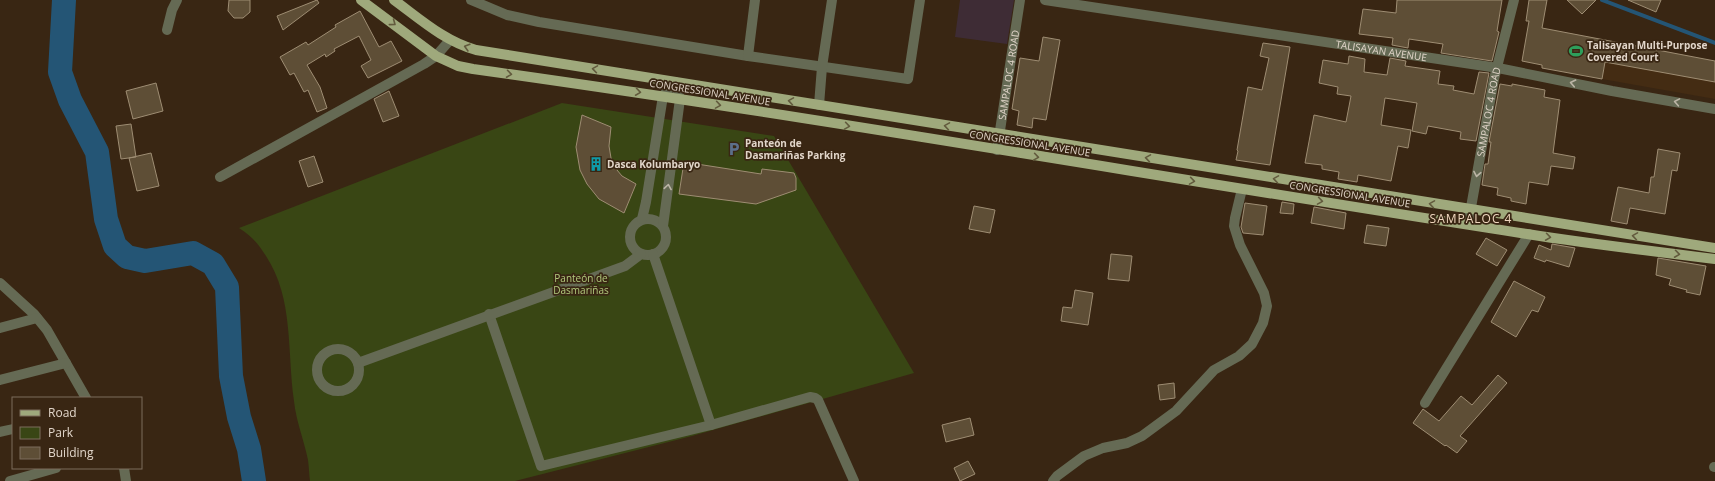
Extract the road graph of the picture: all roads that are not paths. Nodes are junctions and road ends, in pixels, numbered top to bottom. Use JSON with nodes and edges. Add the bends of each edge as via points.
{"nodes":[{"id":1,"x":177,"y":0,"type":"edge"},
{"id":2,"x":362,"y":0,"type":"edge"},
{"id":3,"x":394,"y":0,"type":"edge"},
{"id":4,"x":472,"y":0,"type":"edge"},
{"id":5,"x":756,"y":0,"type":"edge"},
{"id":6,"x":832,"y":0,"type":"edge"},
{"id":7,"x":920,"y":0,"type":"edge"},
{"id":8,"x":1020,"y":0,"type":"edge"},
{"id":9,"x":1045,"y":0,"type":"edge"},
{"id":10,"x":1514,"y":0,"type":"edge"},
{"id":11,"x":167,"y":30,"type":"dead end"},
{"id":12,"x":450,"y":40,"type":"junction"},
{"id":13,"x":436,"y":56,"type":"junction"},
{"id":14,"x":748,"y":56,"type":"junction"},
{"id":15,"x":822,"y":67,"type":"junction"},
{"id":16,"x":1498,"y":68,"type":"junction"},
{"id":17,"x":675,"y":82,"type":"junction"},
{"id":18,"x":663,"y":96,"type":"junction"},
{"id":19,"x":680,"y":99,"type":"junction"},
{"id":20,"x":819,"y":105,"type":"junction"},
{"id":21,"x":1715,"y":109,"type":"edge"},
{"id":22,"x":999,"y":135,"type":"junction"},
{"id":23,"x":656,"y":139,"type":"junction"},
{"id":24,"x":675,"y":142,"type":"junction"},
{"id":25,"x":997,"y":150,"type":"junction"},
{"id":26,"x":220,"y":177,"type":"dead end"},
{"id":27,"x":1242,"y":189,"type":"junction"},
{"id":28,"x":1470,"y":210,"type":"junction"},
{"id":29,"x":642,"y":219,"type":"junction"},
{"id":30,"x":1468,"y":224,"type":"junction"},
{"id":31,"x":663,"y":226,"type":"junction"},
{"id":32,"x":1529,"y":234,"type":"junction"},
{"id":33,"x":1715,"y":248,"type":"edge"},
{"id":34,"x":641,"y":254,"type":"junction"},
{"id":35,"x":653,"y":254,"type":"junction"},
{"id":36,"x":1715,"y":259,"type":"edge"},
{"id":37,"x":0,"y":283,"type":"edge"},
{"id":38,"x":489,"y":314,"type":"junction"},
{"id":39,"x":37,"y":318,"type":"junction"},
{"id":40,"x":0,"y":328,"type":"edge"},
{"id":41,"x":66,"y":363,"type":"junction"},
{"id":42,"x":358,"y":363,"type":"junction"},
{"id":43,"x":0,"y":380,"type":"edge"},
{"id":44,"x":85,"y":397,"type":"edge"},
{"id":45,"x":1425,"y":403,"type":"dead end"},
{"id":46,"x":711,"y":425,"type":"junction"},
{"id":47,"x":12,"y":429,"type":"edge"},
{"id":48,"x":0,"y":432,"type":"edge"},
{"id":49,"x":52,"y":469,"type":"edge"},
{"id":50,"x":124,"y":469,"type":"edge"},
{"id":51,"x":10,"y":481,"type":"edge"},
{"id":52,"x":126,"y":481,"type":"edge"},
{"id":53,"x":854,"y":481,"type":"edge"},
{"id":54,"x":1053,"y":481,"type":"edge"}],
"edges":[{"from":1,"to":11,"type":"street"},
{"from":2,"to":13,"type":"main road","name":"CONGRESSIONAL AVENUE","one_way":true},
{"from":3,"to":12,"type":"main road","name":"CONGRESSIONAL AVENUE"},
{"from":4,"to":14,"type":"street","via":[[507,15],[539,22]]},
{"from":5,"to":14,"type":"street"},
{"from":6,"to":15,"type":"street"},
{"from":7,"to":15,"type":"street","via":[[908,79]]},
{"from":8,"to":22,"type":"street","name":"SAMPALOC 4 ROAD"},
{"from":9,"to":16,"type":"street","name":"TALISAYAN AVENUE"},
{"from":10,"to":16,"type":"street","name":"SAMPALOC 4 ROAD"},
{"from":12,"to":13,"type":"street"},
{"from":17,"to":12,"type":"main road","name":"CONGRESSIONAL AVENUE","one_way":true,"via":[[476,50]]},
{"from":13,"to":18,"type":"main road","name":"CONGRESSIONAL AVENUE","one_way":true,"via":[[458,66],[473,69]]},
{"from":13,"to":26,"type":"street"},
{"from":14,"to":15,"type":"street"},
{"from":15,"to":20,"type":"street"},
{"from":21,"to":16,"type":"street","name":"TALISAYAN AVENUE","one_way":true},
{"from":16,"to":28,"type":"street","name":"SAMPALOC 4 ROAD","one_way":true},
{"from":17,"to":18,"type":"street"},
{"from":17,"to":19,"type":"street"},
{"from":20,"to":17,"type":"main road","name":"CONGRESSIONAL AVENUE","one_way":true},
{"from":18,"to":19,"type":"main road","name":"CONGRESSIONAL AVENUE"},
{"from":18,"to":23,"type":"street"},
{"from":19,"to":24,"type":"street"},
{"from":19,"to":25,"type":"main road","name":"CONGRESSIONAL AVENUE","one_way":true},
{"from":22,"to":20,"type":"main road","name":"CONGRESSIONAL AVENUE","one_way":true},
{"from":22,"to":25,"type":"street","name":"SAMPALOC 4 ROAD"},
{"from":28,"to":22,"type":"main road","name":"CONGRESSIONAL AVENUE","one_way":true},
{"from":23,"to":24,"type":"street"},
{"from":23,"to":29,"type":"street"},
{"from":31,"to":24,"type":"street","one_way":true},
{"from":25,"to":27,"type":"main road","name":"CONGRESSIONAL AVENUE","one_way":true},
{"from":27,"to":30,"type":"main road","name":"CONGRESSIONAL AVENUE","one_way":true},
{"from":27,"to":54,"type":"street","via":[[1234,226],[1240,245],[1264,293],[1267,306],[1263,323],[1252,344],[1239,356],[1214,370],[1176,411],[1142,436],[1084,456]]},
{"from":28,"to":30,"type":"street","name":"SAMPALOC 4 ROAD"},
{"from":33,"to":28,"type":"main road","name":"CONGRESSIONAL AVENUE","one_way":true},
{"from":29,"to":31,"type":"street","via":[[654,219]]},
{"from":29,"to":34,"type":"street","via":[[632,227],[630,233],[632,245]]},
{"from":30,"to":32,"type":"main road","name":"CONGRESSIONAL AVENUE"},
{"from":31,"to":35,"type":"street","via":[[666,237],[663,248]]},
{"from":32,"to":36,"type":"main road","name":"CONGRESSIONAL AVENUE","one_way":true},
{"from":32,"to":45,"type":"street"},
{"from":34,"to":35,"type":"street"},
{"from":34,"to":38,"type":"street","via":[[625,266]]},
{"from":35,"to":46,"type":"street"},
{"from":37,"to":39,"type":"street"},
{"from":38,"to":42,"type":"street"},
{"from":38,"to":46,"type":"street","via":[[541,466]]},
{"from":39,"to":40,"type":"street"},
{"from":39,"to":41,"type":"street"},
{"from":41,"to":43,"type":"street"},
{"from":41,"to":44,"type":"street"},
{"from":42,"to":42,"type":"street","via":[[350,352],[330,350],[320,358],[316,371],[317,378],[327,389],[348,389],[358,378]]},
{"from":46,"to":53,"type":"street","via":[[810,397],[815,398]]},
{"from":47,"to":48,"type":"street"},
{"from":49,"to":51,"type":"street"},
{"from":50,"to":52,"type":"street"}]}
